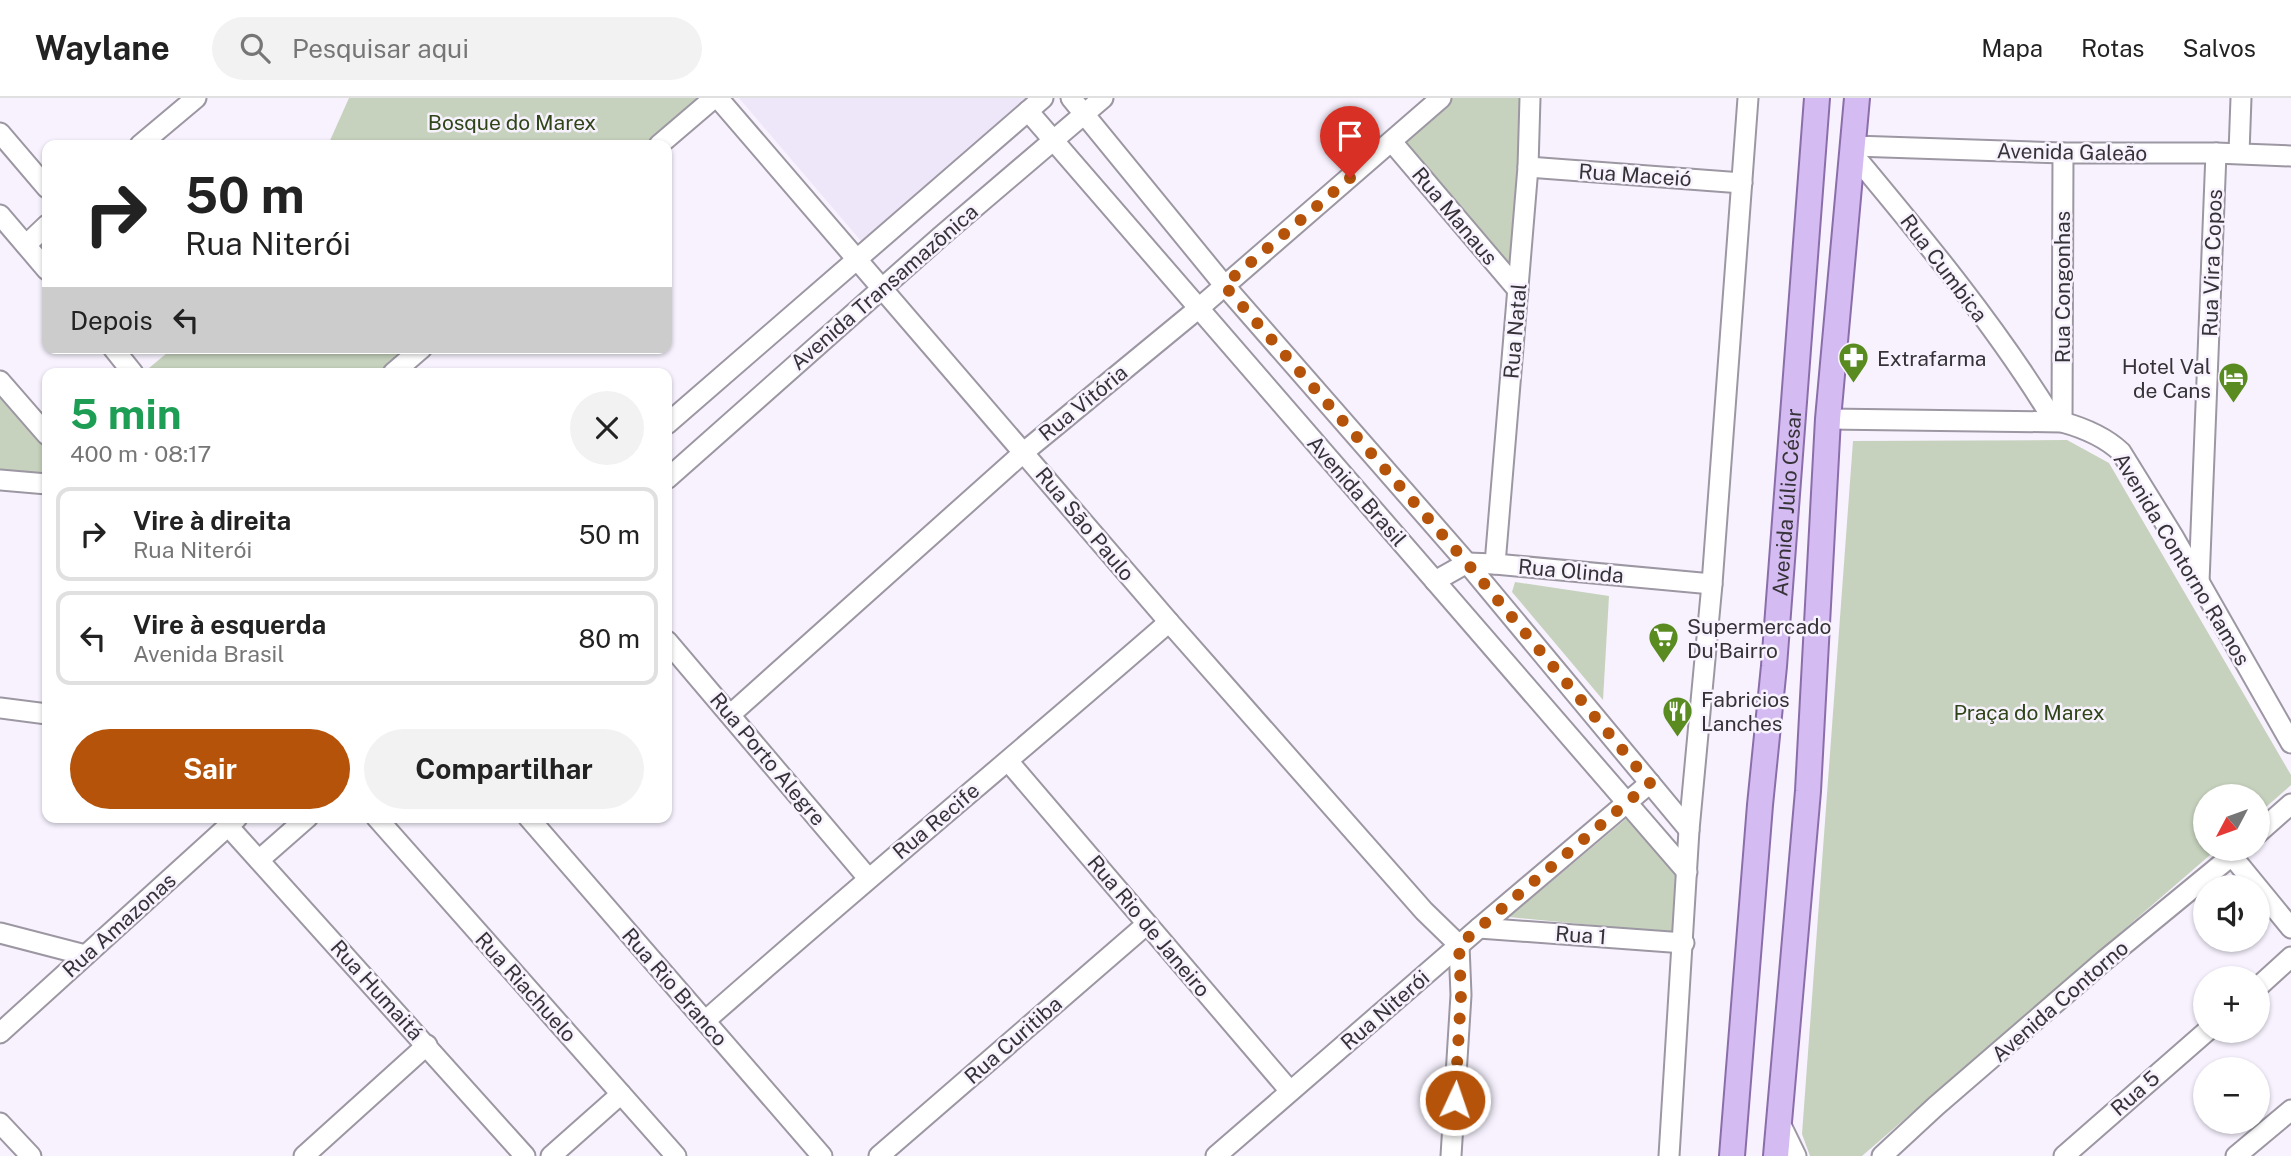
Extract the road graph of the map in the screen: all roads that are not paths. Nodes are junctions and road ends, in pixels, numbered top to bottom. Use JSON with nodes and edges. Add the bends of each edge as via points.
{"nodes":[{"id":1,"x":196,"y":98,"type":"edge"},
{"id":2,"x":716,"y":98,"type":"edge"},
{"id":3,"x":1071,"y":98,"type":"edge"},
{"id":4,"x":1103,"y":98,"type":"edge"},
{"id":5,"x":1441,"y":98,"type":"edge"},
{"id":6,"x":1531,"y":98,"type":"edge"},
{"id":7,"x":1748,"y":98,"type":"edge"},
{"id":8,"x":1817,"y":98,"type":"edge"},
{"id":9,"x":1857,"y":98,"type":"edge"},
{"id":10,"x":2241,"y":98,"type":"edge"},
{"id":11,"x":1036,"y":104,"type":"edge"},
{"id":12,"x":1084,"y":114,"type":"junction"},
{"id":13,"x":0,"y":133,"type":"edge"},
{"id":14,"x":146,"y":140,"type":"edge"},
{"id":15,"x":665,"y":140,"type":"edge"},
{"id":16,"x":1054,"y":141,"type":"junction"},
{"id":17,"x":1392,"y":142,"type":"junction"},
{"id":18,"x":1854,"y":150,"type":"junction"},
{"id":19,"x":2063,"y":153,"type":"junction"},
{"id":20,"x":2217,"y":153,"type":"junction"},
{"id":21,"x":2239,"y":153,"type":"junction"},
{"id":22,"x":2291,"y":156,"type":"edge"},
{"id":23,"x":1528,"y":167,"type":"junction"},
{"id":24,"x":42,"y":182,"type":"edge"},
{"id":25,"x":1742,"y":183,"type":"junction"},
{"id":26,"x":0,"y":215,"type":"edge"},
{"id":27,"x":42,"y":230,"type":"edge"},
{"id":28,"x":26,"y":245,"type":"junction"},
{"id":29,"x":856,"y":260,"type":"junction"},
{"id":30,"x":42,"y":264,"type":"edge"},
{"id":31,"x":1224,"y":285,"type":"junction"},
{"id":32,"x":881,"y":289,"type":"junction"},
{"id":33,"x":1518,"y":290,"type":"junction"},
{"id":34,"x":1199,"y":308,"type":"junction"},
{"id":35,"x":118,"y":354,"type":"edge"},
{"id":36,"x":415,"y":354,"type":"edge"},
{"id":37,"x":130,"y":368,"type":"edge"},
{"id":38,"x":399,"y":368,"type":"edge"},
{"id":39,"x":0,"y":381,"type":"edge"},
{"id":40,"x":1828,"y":419,"type":"junction"},
{"id":41,"x":672,"y":420,"type":"edge"},
{"id":42,"x":2058,"y":421,"type":"junction"},
{"id":43,"x":42,"y":429,"type":"edge"},
{"id":44,"x":1024,"y":452,"type":"junction"},
{"id":45,"x":672,"y":476,"type":"edge"},
{"id":46,"x":0,"y":480,"type":"edge"},
{"id":47,"x":42,"y":484,"type":"edge"},
{"id":48,"x":1467,"y":563,"type":"junction"},
{"id":49,"x":1496,"y":564,"type":"junction"},
{"id":50,"x":1434,"y":581,"type":"junction"},
{"id":51,"x":2199,"y":583,"type":"junction"},
{"id":52,"x":1712,"y":584,"type":"junction"},
{"id":53,"x":1169,"y":622,"type":"junction"},
{"id":54,"x":672,"y":646,"type":"edge"},
{"id":55,"x":0,"y":708,"type":"edge"},
{"id":56,"x":42,"y":713,"type":"edge"},
{"id":57,"x":731,"y":714,"type":"junction"},
{"id":58,"x":2291,"y":743,"type":"edge"},
{"id":59,"x":1008,"y":761,"type":"junction"},
{"id":60,"x":1650,"y":783,"type":"junction"},
{"id":61,"x":1627,"y":804,"type":"junction"},
{"id":62,"x":2291,"y":804,"type":"edge"},
{"id":63,"x":2270,"y":822,"type":"edge"},
{"id":64,"x":232,"y":823,"type":"edge"},
{"id":65,"x":234,"y":823,"type":"edge"},
{"id":66,"x":301,"y":823,"type":"edge"},
{"id":67,"x":381,"y":823,"type":"edge"},
{"id":68,"x":533,"y":823,"type":"edge"},
{"id":69,"x":1689,"y":830,"type":"junction"},
{"id":70,"x":259,"y":860,"type":"junction"},
{"id":71,"x":2225,"y":861,"type":"edge"},
{"id":72,"x":2243,"y":861,"type":"edge"},
{"id":73,"x":1687,"y":872,"type":"junction"},
{"id":74,"x":868,"y":878,"type":"junction"},
{"id":75,"x":1147,"y":924,"type":"junction"},
{"id":76,"x":1479,"y":928,"type":"junction"},
{"id":77,"x":2291,"y":928,"type":"edge"},
{"id":78,"x":0,"y":933,"type":"edge"},
{"id":79,"x":1684,"y":943,"type":"junction"},
{"id":80,"x":1459,"y":945,"type":"junction"},
{"id":81,"x":85,"y":955,"type":"junction"},
{"id":82,"x":2291,"y":957,"type":"edge"},
{"id":83,"x":2270,"y":975,"type":"edge"},
{"id":84,"x":705,"y":1021,"type":"junction"},
{"id":85,"x":0,"y":1032,"type":"edge"},
{"id":86,"x":2193,"y":1043,"type":"edge"},
{"id":87,"x":427,"y":1045,"type":"junction"},
{"id":88,"x":1290,"y":1091,"type":"junction"},
{"id":89,"x":621,"y":1094,"type":"junction"},
{"id":90,"x":2291,"y":1110,"type":"edge"},
{"id":91,"x":1778,"y":1118,"type":"junction"},
{"id":92,"x":0,"y":1123,"type":"edge"},
{"id":93,"x":30,"y":1156,"type":"edge"},
{"id":94,"x":304,"y":1156,"type":"edge"},
{"id":95,"x":524,"y":1156,"type":"edge"},
{"id":96,"x":551,"y":1156,"type":"edge"},
{"id":97,"x":676,"y":1156,"type":"edge"},
{"id":98,"x":822,"y":1156,"type":"edge"},
{"id":99,"x":880,"y":1156,"type":"edge"},
{"id":100,"x":1216,"y":1156,"type":"edge"},
{"id":101,"x":1451,"y":1156,"type":"edge"},
{"id":102,"x":1669,"y":1156,"type":"edge"},
{"id":103,"x":1732,"y":1156,"type":"edge"},
{"id":104,"x":1776,"y":1156,"type":"edge"},
{"id":105,"x":1796,"y":1156,"type":"edge"},
{"id":106,"x":1882,"y":1156,"type":"edge"},
{"id":107,"x":2064,"y":1156,"type":"edge"},
{"id":108,"x":2236,"y":1156,"type":"edge"}],
"edges":[{"from":1,"to":14,"type":"street"},
{"from":2,"to":15,"type":"street"},
{"from":2,"to":29,"type":"street","name":"Rua São Paulo"},
{"from":3,"to":12,"type":"street","name":"Avenida Brasil"},
{"from":4,"to":12,"type":"street","name":"Avenida Transamazônica"},
{"from":5,"to":17,"type":"street","name":"Rua Vitória"},
{"from":6,"to":23,"type":"street","name":"Rua Natal"},
{"from":7,"to":25,"type":"street"},
{"from":8,"to":103,"type":"main road","name":"Avenida Júlio César"},
{"from":9,"to":18,"type":"main road","name":"Avenida Júlio César"},
{"from":10,"to":21,"type":"street"},
{"from":11,"to":16,"type":"street","name":"Avenida Brasil"},
{"from":11,"to":29,"type":"street","name":"Avenida Transamazônica"},
{"from":12,"to":16,"type":"street","name":"Avenida Transamazônica"},
{"from":12,"to":31,"type":"street","name":"Avenida Brasil"},
{"from":13,"to":24,"type":"street"},
{"from":16,"to":32,"type":"street","name":"Avenida Transamazônica"},
{"from":16,"to":34,"type":"street","name":"Avenida Brasil"},
{"from":17,"to":31,"type":"street","name":"Rua Vitória"},
{"from":17,"to":33,"type":"street","name":"Rua Manaus"},
{"from":18,"to":19,"type":"street","name":"Avenida Galeão"},
{"from":18,"to":40,"type":"main road","name":"Avenida Júlio César"},
{"from":18,"to":42,"type":"street","name":"Rua Cumbica"},
{"from":19,"to":20,"type":"street","name":"Avenida Galeão"},
{"from":19,"to":42,"type":"street","name":"Rua Congonhas"},
{"from":20,"to":21,"type":"street","name":"Avenida Galeão"},
{"from":20,"to":51,"type":"street","name":"Rua Vira Copos"},
{"from":21,"to":22,"type":"street","name":"Avenida Galeão"},
{"from":23,"to":25,"type":"street","name":"Rua Maceió"},
{"from":23,"to":33,"type":"street","name":"Rua Natal"},
{"from":25,"to":52,"type":"street"},
{"from":26,"to":28,"type":"street"},
{"from":27,"to":28,"type":"street"},
{"from":28,"to":30,"type":"street"},
{"from":29,"to":32,"type":"street","name":"Rua São Paulo"},
{"from":29,"to":41,"type":"street","name":"Avenida Transamazônica"},
{"from":31,"to":34,"type":"street","name":"Rua Vitória"},
{"from":31,"to":48,"type":"street","name":"Avenida Brasil"},
{"from":32,"to":44,"type":"street","name":"Rua São Paulo"},
{"from":32,"to":45,"type":"street","name":"Avenida Transamazônica"},
{"from":33,"to":49,"type":"street","name":"Rua Natal"},
{"from":34,"to":44,"type":"street","name":"Rua Vitória"},
{"from":34,"to":50,"type":"street","name":"Avenida Brasil"},
{"from":35,"to":37,"type":"street"},
{"from":36,"to":38,"type":"street"},
{"from":39,"to":43,"type":"street"},
{"from":40,"to":42,"type":"street","name":"Avenida Contorno Ramos"},
{"from":40,"to":91,"type":"main road","name":"Avenida Júlio César","via":[[1808,792]]},
{"from":42,"to":51,"type":"street","name":"Avenida Contorno Ramos","via":[[2090,430],[2121,452]]},
{"from":44,"to":53,"type":"street","name":"Rua São Paulo"},
{"from":44,"to":57,"type":"street","name":"Rua Vitória"},
{"from":46,"to":47,"type":"street"},
{"from":48,"to":49,"type":"street","name":"Rua Olinda"},
{"from":48,"to":50,"type":"street"},
{"from":48,"to":60,"type":"street","name":"Avenida Brasil"},
{"from":49,"to":52,"type":"street","name":"Rua Olinda"},
{"from":50,"to":61,"type":"street","name":"Avenida Brasil"},
{"from":51,"to":58,"type":"street","name":"Avenida Contorno Ramos"},
{"from":52,"to":69,"type":"street"},
{"from":53,"to":59,"type":"street","name":"Rua Recife"},
{"from":53,"to":80,"type":"street","name":"Rua São Paulo"},
{"from":54,"to":57,"type":"street","name":"Rua Porto Alegre"},
{"from":55,"to":56,"type":"street"},
{"from":57,"to":74,"type":"street","name":"Rua Porto Alegre"},
{"from":59,"to":74,"type":"street","name":"Rua Recife"},
{"from":59,"to":75,"type":"street","name":"Rua Rio de Janeiro"},
{"from":60,"to":61,"type":"street","name":"Rua Niterói"},
{"from":60,"to":69,"type":"street","name":"Avenida Brasil"},
{"from":61,"to":73,"type":"street","name":"Avenida Brasil"},
{"from":61,"to":76,"type":"street","name":"Rua Niterói"},
{"from":62,"to":63,"type":"street"},
{"from":64,"to":81,"type":"street","name":"Rua Amazonas"},
{"from":65,"to":70,"type":"street","name":"Rua Humaitá"},
{"from":66,"to":70,"type":"street"},
{"from":67,"to":89,"type":"street","name":"Rua Riachuelo"},
{"from":68,"to":84,"type":"street","name":"Rua Rio Branco"},
{"from":69,"to":73,"type":"street"},
{"from":70,"to":87,"type":"street","name":"Rua Humaitá"},
{"from":71,"to":106,"type":"street","name":"Avenida Contorno"},
{"from":72,"to":77,"type":"street"},
{"from":73,"to":79,"type":"street"},
{"from":74,"to":84,"type":"street","name":"Rua Recife"},
{"from":75,"to":88,"type":"street","name":"Rua Rio de Janeiro"},
{"from":75,"to":99,"type":"street","name":"Rua Curitiba"},
{"from":76,"to":79,"type":"street","name":"Rua 1"},
{"from":76,"to":80,"type":"street","name":"Rua Niterói"},
{"from":78,"to":81,"type":"street"},
{"from":79,"to":102,"type":"street"},
{"from":80,"to":88,"type":"street","name":"Rua Niterói"},
{"from":80,"to":101,"type":"street","via":[[1461,995]]},
{"from":81,"to":85,"type":"street","name":"Rua Amazonas"},
{"from":82,"to":83,"type":"street"},
{"from":84,"to":98,"type":"street","name":"Rua Rio Branco"},
{"from":86,"to":107,"type":"street","name":"Rua 5"},
{"from":87,"to":94,"type":"street"},
{"from":87,"to":95,"type":"street","name":"Rua Humaitá"},
{"from":88,"to":100,"type":"street","name":"Rua Niterói"},
{"from":89,"to":96,"type":"street"},
{"from":89,"to":97,"type":"street","name":"Rua Riachuelo"},
{"from":90,"to":108,"type":"street"},
{"from":91,"to":104,"type":"main road","name":"Avenida Júlio César"},
{"from":91,"to":105,"type":"street"},
{"from":92,"to":93,"type":"street"}]}
